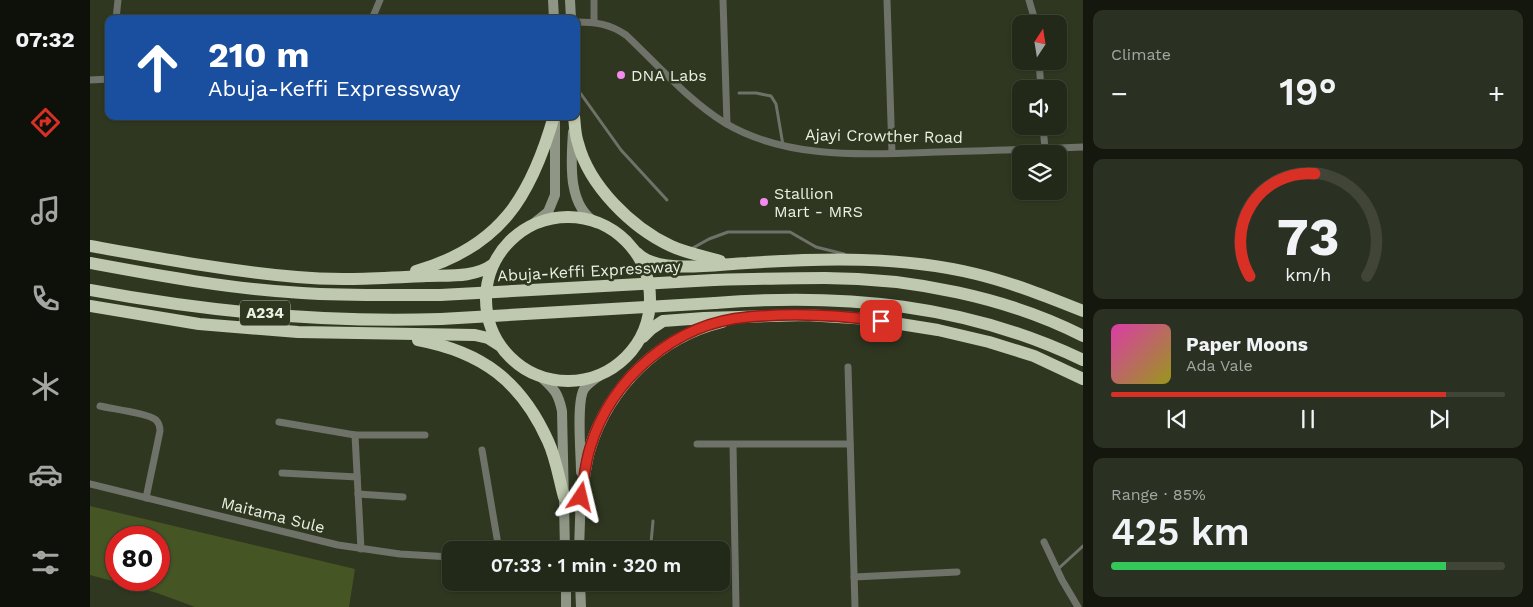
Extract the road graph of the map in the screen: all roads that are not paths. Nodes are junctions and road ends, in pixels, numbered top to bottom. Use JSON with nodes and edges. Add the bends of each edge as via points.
{"nodes":[{"id":1,"x":118,"y":0,"type":"edge"},
{"id":2,"x":380,"y":0,"type":"edge"},
{"id":3,"x":553,"y":0,"type":"edge"},
{"id":4,"x":570,"y":0,"type":"edge"},
{"id":5,"x":594,"y":0,"type":"edge"},
{"id":6,"x":723,"y":0,"type":"edge"},
{"id":7,"x":886,"y":0,"type":"edge"},
{"id":8,"x":1029,"y":0,"type":"edge"},
{"id":9,"x":116,"y":15,"type":"edge"},
{"id":10,"x":374,"y":15,"type":"edge"},
{"id":11,"x":554,"y":15,"type":"edge"},
{"id":12,"x":571,"y":15,"type":"edge"},
{"id":13,"x":1033,"y":15,"type":"edge"},
{"id":14,"x":580,"y":22,"type":"edge"},
{"id":15,"x":594,"y":22,"type":"junction"},
{"id":16,"x":105,"y":79,"type":"edge"},
{"id":17,"x":90,"y":80,"type":"edge"},
{"id":18,"x":580,"y":93,"type":"edge"},
{"id":19,"x":739,"y":93,"type":"dead end"},
{"id":20,"x":553,"y":120,"type":"edge"},
{"id":21,"x":554,"y":120,"type":"edge"},
{"id":22,"x":574,"y":120,"type":"edge"},
{"id":23,"x":575,"y":120,"type":"edge"},
{"id":24,"x":727,"y":124,"type":"junction"},
{"id":25,"x":783,"y":146,"type":"junction"},
{"id":26,"x":1083,"y":147,"type":"edge"},
{"id":27,"x":1067,"y":148,"type":"edge"},
{"id":28,"x":1012,"y":150,"type":"edge"},
{"id":29,"x":892,"y":153,"type":"junction"},
{"id":30,"x":667,"y":200,"type":"dead end"},
{"id":31,"x":596,"y":223,"type":"junction"},
{"id":32,"x":533,"y":224,"type":"junction"},
{"id":33,"x":90,"y":246,"type":"edge"},
{"id":34,"x":632,"y":247,"type":"junction"},
{"id":35,"x":686,"y":251,"type":"junction"},
{"id":36,"x":866,"y":260,"type":"junction"},
{"id":37,"x":90,"y":263,"type":"edge"},
{"id":38,"x":729,"y":264,"type":"junction"},
{"id":39,"x":492,"y":265,"type":"junction"},
{"id":40,"x":359,"y":280,"type":"junction"},
{"id":41,"x":90,"y":290,"type":"edge"},
{"id":42,"x":90,"y":306,"type":"edge"},
{"id":43,"x":1083,"y":312,"type":"edge"},
{"id":44,"x":747,"y":317,"type":"junction"},
{"id":45,"x":388,"y":335,"type":"junction"},
{"id":46,"x":1083,"y":336,"type":"edge"},
{"id":47,"x":639,"y":340,"type":"junction"},
{"id":48,"x":500,"y":346,"type":"junction"},
{"id":49,"x":1083,"y":360,"type":"edge"},
{"id":50,"x":848,"y":367,"type":"dead end"},
{"id":51,"x":602,"y":374,"type":"junction"},
{"id":52,"x":541,"y":377,"type":"junction"},
{"id":53,"x":1083,"y":379,"type":"edge"},
{"id":54,"x":100,"y":406,"type":"dead end"},
{"id":55,"x":279,"y":422,"type":"dead end"},
{"id":56,"x":355,"y":435,"type":"junction"},
{"id":57,"x":425,"y":435,"type":"dead end"},
{"id":58,"x":696,"y":444,"type":"dead end"},
{"id":59,"x":850,"y":444,"type":"junction"},
{"id":60,"x":734,"y":445,"type":"junction"},
{"id":61,"x":482,"y":450,"type":"dead end"},
{"id":62,"x":282,"y":473,"type":"dead end"},
{"id":63,"x":357,"y":477,"type":"junction"},
{"id":64,"x":90,"y":484,"type":"edge"},
{"id":65,"x":358,"y":494,"type":"junction"},
{"id":66,"x":403,"y":497,"type":"dead end"},
{"id":67,"x":564,"y":497,"type":"junction"},
{"id":68,"x":581,"y":497,"type":"junction"},
{"id":69,"x":146,"y":498,"type":"junction"},
{"id":70,"x":653,"y":521,"type":"dead end"},
{"id":71,"x":497,"y":541,"type":"edge"},
{"id":72,"x":565,"y":541,"type":"edge"},
{"id":73,"x":579,"y":541,"type":"edge"},
{"id":74,"x":651,"y":541,"type":"edge"},
{"id":75,"x":1044,"y":542,"type":"dead end"},
{"id":76,"x":1083,"y":546,"type":"edge"},
{"id":77,"x":361,"y":549,"type":"junction"},
{"id":78,"x":442,"y":556,"type":"edge"},
{"id":79,"x":1057,"y":570,"type":"junction"},
{"id":80,"x":957,"y":572,"type":"dead end"},
{"id":81,"x":854,"y":577,"type":"junction"},
{"id":82,"x":566,"y":591,"type":"edge"},
{"id":83,"x":580,"y":591,"type":"edge"},
{"id":84,"x":566,"y":607,"type":"edge"},
{"id":85,"x":581,"y":607,"type":"edge"},
{"id":86,"x":736,"y":607,"type":"edge"},
{"id":87,"x":855,"y":607,"type":"edge"},
{"id":88,"x":1078,"y":607,"type":"edge"}],
"edges":[{"from":1,"to":9,"type":"street"},
{"from":2,"to":10,"type":"street"},
{"from":3,"to":11,"type":"main road"},
{"from":4,"to":12,"type":"main road"},
{"from":5,"to":15,"type":"street"},
{"from":6,"to":24,"type":"street"},
{"from":7,"to":29,"type":"street"},
{"from":8,"to":13,"type":"street"},
{"from":14,"to":15,"type":"street","name":"Ajayi Crowther Road"},
{"from":15,"to":24,"type":"street","name":"Ajayi Crowther Road","via":[[626,35],[700,106]]},
{"from":16,"to":17,"type":"street"},
{"from":18,"to":30,"type":"lane","via":[[621,150]]},
{"from":19,"to":25,"type":"lane","via":[[771,96],[776,104]]},
{"from":20,"to":40,"type":"highway","via":[[535,172],[516,207],[483,239],[447,262],[411,273]]},
{"from":21,"to":32,"type":"main road","via":[[555,195],[548,212]]},
{"from":22,"to":31,"type":"main road","via":[[572,162],[576,197],[583,212]]},
{"from":23,"to":35,"type":"highway","via":[[580,149],[601,189],[643,230]]},
{"from":24,"to":25,"type":"street","name":"Ajayi Crowther Road"},
{"from":25,"to":29,"type":"street","name":"Ajayi Crowther Road","via":[[819,152]]},
{"from":26,"to":27,"type":"street","name":"Ajayi Crowther Road"},
{"from":28,"to":29,"type":"street","name":"Ajayi Crowther Road"},
{"from":31,"to":32,"type":"highway","via":[[584,218],[562,217]]},
{"from":31,"to":34,"type":"highway"},
{"from":32,"to":39,"type":"highway","via":[[508,242]]},
{"from":33,"to":40,"type":"highway","name":"Abuja-Keffi Expressway","via":[[230,269]]},
{"from":34,"to":38,"type":"highway","via":[[649,261],[668,266]]},
{"from":34,"to":47,"type":"highway","via":[[646,272],[650,293],[649,314]]},
{"from":35,"to":36,"type":"lane","via":[[728,232],[790,232],[816,247]]},
{"from":35,"to":38,"type":"highway"},
{"from":36,"to":38,"type":"highway","via":[[778,260]]},
{"from":36,"to":43,"type":"highway","via":[[914,263],[976,274],[1043,294]]},
{"from":37,"to":46,"type":"highway","name":"Abuja-Keffi Expressway","number":"A234","bridge":true,"via":[[218,284],[342,295],[440,295],[714,280],[869,280],[957,293],[1020,310]]},
{"from":39,"to":40,"type":"highway","name":"Abuja-Keffi Expressway","via":[[486,270],[466,274]]},
{"from":39,"to":48,"type":"highway","via":[[486,306]]},
{"from":41,"to":49,"type":"highway","number":"A234","bridge":true,"via":[[182,305],[306,316],[402,320],[746,301],[844,300],[893,304],[992,325],[1035,338]]},
{"from":42,"to":45,"type":"highway","via":[[199,324]]},
{"from":44,"to":47,"type":"highway","via":[[663,322]]},
{"from":44,"to":53,"type":"highway","via":[[806,315],[869,319],[938,330],[1034,356]]},
{"from":44,"to":68,"type":"highway","via":[[710,325],[679,338],[628,378],[606,410],[590,448]]},
{"from":45,"to":48,"type":"highway","via":[[475,335]]},
{"from":45,"to":67,"type":"highway","via":[[458,351],[501,375],[522,395],[549,443]]},
{"from":47,"to":51,"type":"highway","via":[[623,360]]},
{"from":48,"to":52,"type":"highway","via":[[518,364]]},
{"from":50,"to":59,"type":"street"},
{"from":51,"to":52,"type":"highway","via":[[578,381]]},
{"from":51,"to":68,"type":"main road","via":[[585,388],[581,401]]},
{"from":52,"to":67,"type":"main road","via":[[555,389],[562,411]]},
{"from":54,"to":69,"type":"street","via":[[146,416],[159,425]]},
{"from":55,"to":56,"type":"street"},
{"from":56,"to":57,"type":"street"},
{"from":56,"to":63,"type":"street"},
{"from":58,"to":60,"type":"street"},
{"from":59,"to":60,"type":"street"},
{"from":59,"to":81,"type":"street"},
{"from":60,"to":86,"type":"street"},
{"from":61,"to":71,"type":"street"},
{"from":62,"to":63,"type":"street"},
{"from":63,"to":65,"type":"street"},
{"from":64,"to":69,"type":"street","name":"Maitama Sule"},
{"from":65,"to":66,"type":"street"},
{"from":65,"to":77,"type":"street"},
{"from":67,"to":72,"type":"main road"},
{"from":68,"to":73,"type":"main road"},
{"from":69,"to":77,"type":"street","name":"Maitama Sule"},
{"from":70,"to":74,"type":"lane"},
{"from":75,"to":79,"type":"street"},
{"from":76,"to":79,"type":"lane"},
{"from":77,"to":78,"type":"street","name":"Maitama Sule"},
{"from":79,"to":88,"type":"street"},
{"from":80,"to":81,"type":"street"},
{"from":81,"to":87,"type":"street"},
{"from":82,"to":84,"type":"main road"},
{"from":83,"to":85,"type":"main road"}]}
